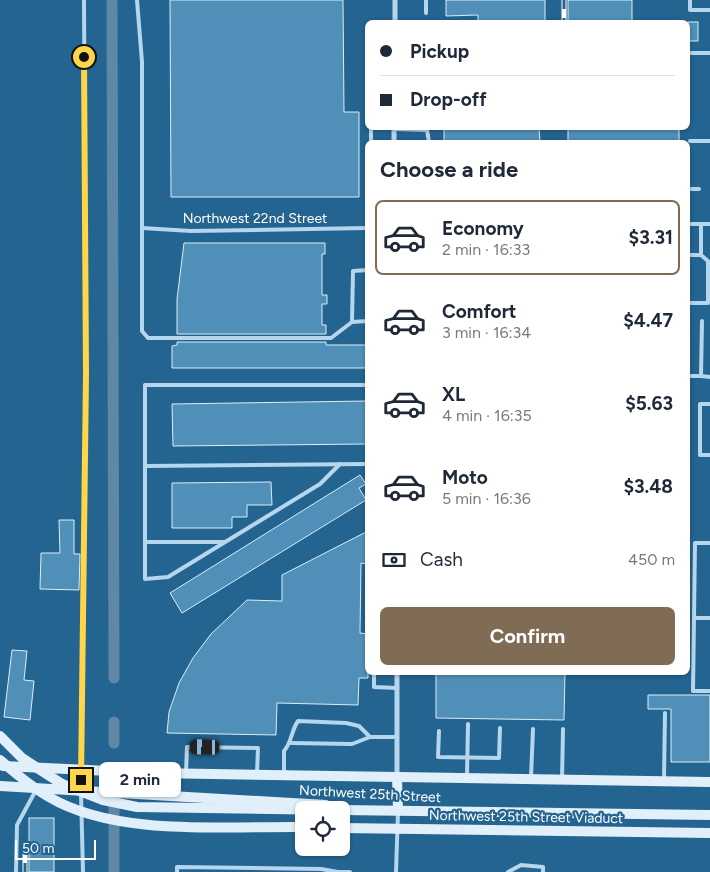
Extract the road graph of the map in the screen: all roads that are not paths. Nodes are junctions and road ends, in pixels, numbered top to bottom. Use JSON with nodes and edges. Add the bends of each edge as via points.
{"nodes":[{"id":1,"x":84,"y":0,"type":"edge"},
{"id":2,"x":138,"y":0,"type":"edge"},
{"id":3,"x":395,"y":0,"type":"edge"},
{"id":4,"x":426,"y":0,"type":"edge"},
{"id":5,"x":690,"y":0,"type":"edge"},
{"id":6,"x":710,"y":10,"type":"edge"},
{"id":7,"x":426,"y":13,"type":"dead end"},
{"id":8,"x":395,"y":20,"type":"edge"},
{"id":9,"x":690,"y":53,"type":"edge"},
{"id":10,"x":710,"y":53,"type":"edge"},
{"id":11,"x":690,"y":141,"type":"dead end"},
{"id":12,"x":710,"y":141,"type":"edge"},
{"id":13,"x":690,"y":189,"type":"edge"},
{"id":14,"x":699,"y":189,"type":"dead end"},
{"id":15,"x":690,"y":224,"type":"edge"},
{"id":16,"x":702,"y":224,"type":"junction"},
{"id":17,"x":710,"y":224,"type":"edge"},
{"id":18,"x":142,"y":228,"type":"junction"},
{"id":19,"x":365,"y":228,"type":"edge"},
{"id":20,"x":690,"y":255,"type":"edge"},
{"id":21,"x":701,"y":255,"type":"junction"},
{"id":22,"x":365,"y":270,"type":"edge"},
{"id":23,"x":690,"y":303,"type":"edge"},
{"id":24,"x":709,"y":303,"type":"edge"},
{"id":25,"x":365,"y":321,"type":"edge"},
{"id":26,"x":702,"y":321,"type":"dead end"},
{"id":27,"x":352,"y":322,"type":"junction"},
{"id":28,"x":690,"y":376,"type":"edge"},
{"id":29,"x":701,"y":376,"type":"junction"},
{"id":30,"x":710,"y":376,"type":"edge"},
{"id":31,"x":365,"y":385,"type":"edge"},
{"id":32,"x":710,"y":404,"type":"edge"},
{"id":33,"x":710,"y":455,"type":"edge"},
{"id":34,"x":340,"y":464,"type":"junction"},
{"id":35,"x":365,"y":464,"type":"edge"},
{"id":36,"x":145,"y":466,"type":"junction"},
{"id":37,"x":145,"y":542,"type":"junction"},
{"id":38,"x":226,"y":542,"type":"junction"},
{"id":39,"x":710,"y":542,"type":"edge"},
{"id":40,"x":694,"y":618,"type":"junction"},
{"id":41,"x":710,"y":618,"type":"edge"},
{"id":42,"x":374,"y":675,"type":"edge"},
{"id":43,"x":396,"y":675,"type":"edge"},
{"id":44,"x":397,"y":688,"type":"junction"},
{"id":45,"x":710,"y":691,"type":"edge"},
{"id":46,"x":665,"y":713,"type":"dead end"},
{"id":47,"x":468,"y":724,"type":"dead end"},
{"id":48,"x":500,"y":728,"type":"dead end"},
{"id":49,"x":533,"y":729,"type":"dead end"},
{"id":50,"x":563,"y":729,"type":"dead end"},
{"id":51,"x":439,"y":731,"type":"dead end"},
{"id":52,"x":0,"y":736,"type":"edge"},
{"id":53,"x":370,"y":737,"type":"junction"},
{"id":54,"x":397,"y":737,"type":"junction"},
{"id":55,"x":291,"y":743,"type":"junction"},
{"id":56,"x":467,"y":758,"type":"junction"},
{"id":57,"x":0,"y":760,"type":"edge"},
{"id":58,"x":0,"y":766,"type":"edge"},
{"id":59,"x":81,"y":770,"type":"junction"},
{"id":60,"x":186,"y":774,"type":"junction"},
{"id":61,"x":257,"y":774,"type":"junction"},
{"id":62,"x":284,"y":774,"type":"junction"},
{"id":63,"x":397,"y":777,"type":"junction"},
{"id":64,"x":467,"y":778,"type":"junction"},
{"id":65,"x":531,"y":779,"type":"junction"},
{"id":66,"x":562,"y":780,"type":"junction"},
{"id":67,"x":664,"y":781,"type":"junction"},
{"id":68,"x":710,"y":782,"type":"edge"},
{"id":69,"x":0,"y":786,"type":"edge"},
{"id":70,"x":37,"y":788,"type":"junction"},
{"id":71,"x":81,"y":790,"type":"junction"},
{"id":72,"x":295,"y":809,"type":"edge"},
{"id":73,"x":350,"y":810,"type":"edge"},
{"id":74,"x":398,"y":810,"type":"junction"},
{"id":75,"x":710,"y":814,"type":"edge"},
{"id":76,"x":710,"y":820,"type":"edge"},
{"id":77,"x":295,"y":827,"type":"edge"},
{"id":78,"x":350,"y":828,"type":"edge"},
{"id":79,"x":710,"y":833,"type":"edge"},
{"id":80,"x":16,"y":872,"type":"edge"},
{"id":81,"x":83,"y":872,"type":"edge"},
{"id":82,"x":177,"y":872,"type":"edge"},
{"id":83,"x":338,"y":872,"type":"edge"},
{"id":84,"x":350,"y":872,"type":"edge"},
{"id":85,"x":396,"y":872,"type":"edge"},
{"id":86,"x":508,"y":872,"type":"edge"},
{"id":87,"x":543,"y":872,"type":"edge"}],
"edges":[{"from":1,"to":59,"type":"lane","via":[[86,374]]},
{"from":2,"to":18,"type":"lane","via":[[142,62]]},
{"from":3,"to":8,"type":"street"},
{"from":4,"to":7,"type":"lane"},
{"from":5,"to":6,"type":"lane","via":[[690,10]]},
{"from":9,"to":10,"type":"lane"},
{"from":11,"to":12,"type":"lane"},
{"from":13,"to":14,"type":"lane"},
{"from":15,"to":16,"type":"lane"},
{"from":16,"to":17,"type":"lane"},
{"from":16,"to":21,"type":"lane"},
{"from":18,"to":19,"type":"lane","name":"Northwest 22nd Street"},
{"from":18,"to":27,"type":"lane","via":[[142,331],[148,338],[331,338]]},
{"from":20,"to":21,"type":"lane"},
{"from":21,"to":24,"type":"lane","via":[[708,262]]},
{"from":22,"to":27,"type":"lane","via":[[353,270]]},
{"from":23,"to":24,"type":"lane"},
{"from":25,"to":27,"type":"lane"},
{"from":26,"to":29,"type":"lane"},
{"from":28,"to":29,"type":"lane"},
{"from":29,"to":30,"type":"lane"},
{"from":31,"to":36,"type":"lane","via":[[145,385]]},
{"from":32,"to":33,"type":"lane","via":[[700,404],[700,455]]},
{"from":34,"to":35,"type":"lane"},
{"from":34,"to":36,"type":"lane"},
{"from":34,"to":38,"type":"lane","via":[[320,484]]},
{"from":36,"to":37,"type":"lane"},
{"from":37,"to":38,"type":"lane"},
{"from":37,"to":38,"type":"lane","via":[[145,579],[168,577]]},
{"from":39,"to":40,"type":"lane","via":[[695,543]]},
{"from":40,"to":41,"type":"lane"},
{"from":40,"to":45,"type":"lane","via":[[693,691]]},
{"from":42,"to":44,"type":"lane","via":[[374,687]]},
{"from":43,"to":44,"type":"street"},
{"from":44,"to":54,"type":"street"},
{"from":46,"to":67,"type":"lane"},
{"from":47,"to":56,"type":"lane"},
{"from":48,"to":56,"type":"lane","via":[[499,758]]},
{"from":49,"to":65,"type":"lane"},
{"from":50,"to":66,"type":"lane"},
{"from":51,"to":56,"type":"lane","via":[[438,757]]},
{"from":52,"to":72,"type":"street","bridge":true,"via":[[22,758],[62,784],[103,800],[136,807]]},
{"from":53,"to":54,"type":"lane"},
{"from":53,"to":55,"type":"lane","via":[[352,744]]},
{"from":53,"to":55,"type":"lane","via":[[359,726],[346,723],[298,721]]},
{"from":54,"to":63,"type":"street"},
{"from":55,"to":62,"type":"lane","via":[[284,751]]},
{"from":56,"to":64,"type":"lane"},
{"from":57,"to":77,"type":"street","bridge":true,"via":[[49,798],[107,820],[167,825]]},
{"from":58,"to":59,"type":"street","name":"Northwest 25th Street"},
{"from":59,"to":60,"type":"street","name":"Northwest 25th Street"},
{"from":59,"to":71,"type":"street"},
{"from":60,"to":61,"type":"street","name":"Northwest 25th Street"},
{"from":60,"to":61,"type":"lane","via":[[187,747],[258,748]]},
{"from":61,"to":62,"type":"street","name":"Northwest 25th Street"},
{"from":62,"to":63,"type":"street","name":"Northwest 25th Street"},
{"from":63,"to":64,"type":"street","name":"Northwest 25th Street"},
{"from":63,"to":74,"type":"street"},
{"from":64,"to":65,"type":"street","name":"Northwest 25th Street"},
{"from":65,"to":66,"type":"street","name":"Northwest 25th Street"},
{"from":66,"to":67,"type":"street","name":"Northwest 25th Street"},
{"from":67,"to":68,"type":"street","name":"Northwest 25th Street"},
{"from":69,"to":70,"type":"street","name":"Northwest 25th Street"},
{"from":70,"to":71,"type":"street","name":"Northwest 25th Street"},
{"from":70,"to":80,"type":"lane","via":[[17,825]]},
{"from":71,"to":74,"type":"street","name":"Northwest 25th Street"},
{"from":71,"to":81,"type":"lane"},
{"from":73,"to":75,"type":"street","name":"Northwest 25th Street Viaduct","bridge":true},
{"from":74,"to":76,"type":"street","name":"Northwest 25th Street"},
{"from":74,"to":85,"type":"lane"},
{"from":78,"to":79,"type":"street","name":"Northwest 25th Street Viaduct","bridge":true},
{"from":82,"to":83,"type":"lane","via":[[177,867]]},
{"from":83,"to":84,"type":"lane"},
{"from":86,"to":87,"type":"lane","via":[[521,865],[543,867]]}]}
